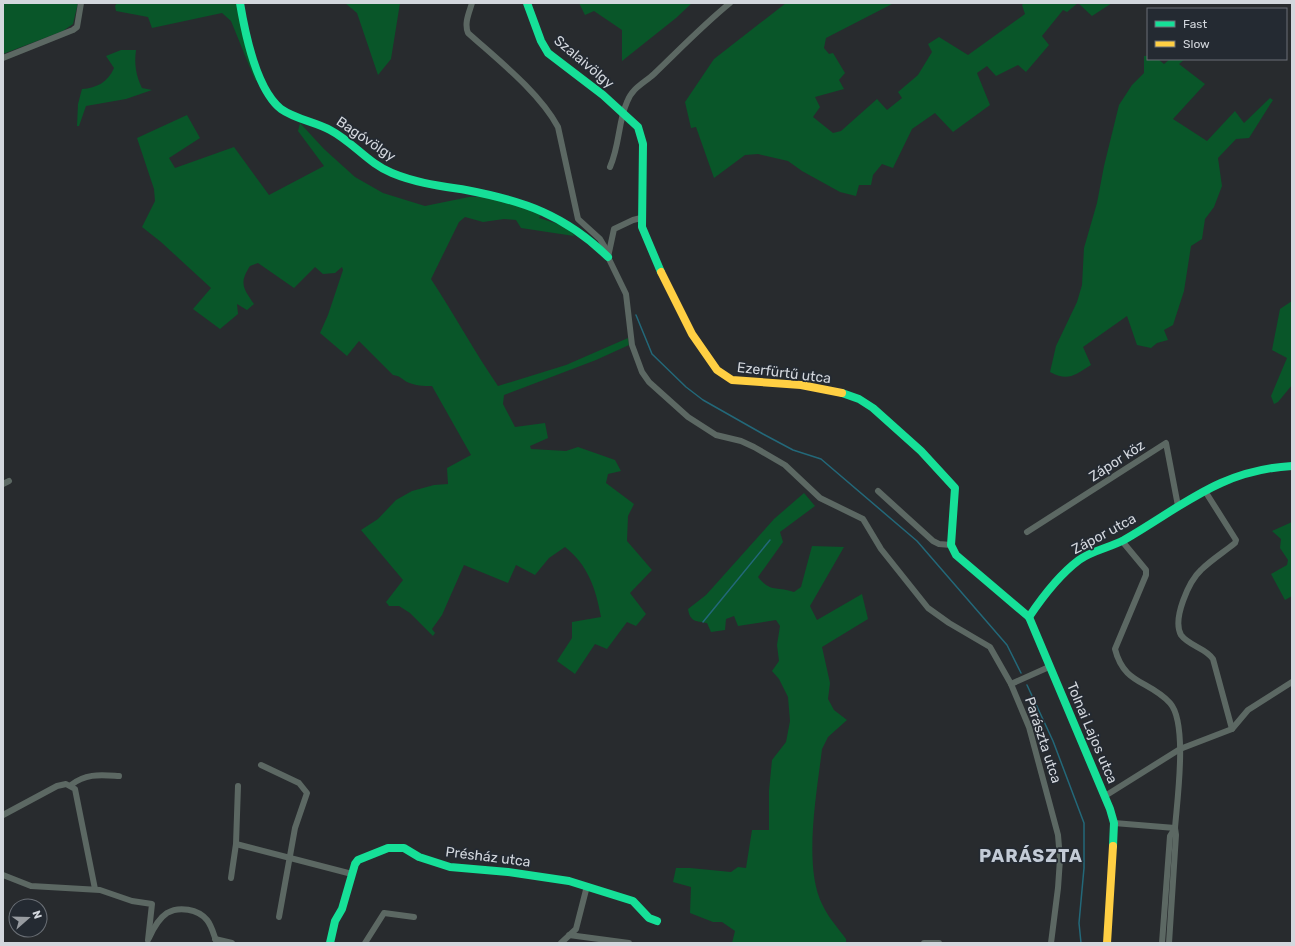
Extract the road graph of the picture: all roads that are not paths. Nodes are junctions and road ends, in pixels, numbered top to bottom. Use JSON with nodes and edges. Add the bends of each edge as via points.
{"nodes":[{"id":1,"x":82,"y":3,"type":"edge"},
{"id":2,"x":240,"y":3,"type":"edge"},
{"id":3,"x":472,"y":3,"type":"edge"},
{"id":4,"x":527,"y":3,"type":"edge"},
{"id":5,"x":730,"y":3,"type":"edge"},
{"id":6,"x":3,"y":58,"type":"edge"},
{"id":7,"x":623,"y":114,"type":"junction"},
{"id":8,"x":610,"y":167,"type":"dead end"},
{"id":9,"x":641,"y":218,"type":"junction"},
{"id":10,"x":607,"y":253,"type":"junction"},
{"id":11,"x":1292,"y":466,"type":"edge"},
{"id":12,"x":9,"y":481,"type":"dead end"},
{"id":13,"x":3,"y":484,"type":"edge"},
{"id":14,"x":878,"y":491,"type":"dead end"},
{"id":15,"x":1205,"y":491,"type":"junction"},
{"id":16,"x":1178,"y":506,"type":"junction"},
{"id":17,"x":1027,"y":532,"type":"dead end"},
{"id":18,"x":1122,"y":541,"type":"junction"},
{"id":19,"x":951,"y":545,"type":"junction"},
{"id":20,"x":1028,"y":617,"type":"junction"},
{"id":21,"x":1049,"y":667,"type":"junction"},
{"id":22,"x":1292,"y":682,"type":"edge"},
{"id":23,"x":1011,"y":684,"type":"junction"},
{"id":24,"x":1232,"y":729,"type":"junction"},
{"id":25,"x":1180,"y":749,"type":"junction"},
{"id":26,"x":261,"y":765,"type":"dead end"},
{"id":27,"x":119,"y":776,"type":"dead end"},
{"id":28,"x":71,"y":785,"type":"junction"},
{"id":29,"x":238,"y":786,"type":"dead end"},
{"id":30,"x":1105,"y":796,"type":"junction"},
{"id":31,"x":3,"y":815,"type":"edge"},
{"id":32,"x":1114,"y":823,"type":"junction"},
{"id":33,"x":1175,"y":828,"type":"junction"},
{"id":34,"x":236,"y":844,"type":"junction"},
{"id":35,"x":289,"y":857,"type":"junction"},
{"id":36,"x":352,"y":874,"type":"junction"},
{"id":37,"x":3,"y":875,"type":"edge"},
{"id":38,"x":231,"y":878,"type":"dead end"},
{"id":39,"x":587,"y":886,"type":"junction"},
{"id":40,"x":95,"y":889,"type":"junction"},
{"id":41,"x":279,"y":917,"type":"dead end"},
{"id":42,"x":414,"y":917,"type":"dead end"},
{"id":43,"x":657,"y":920,"type":"dead end"},
{"id":44,"x":569,"y":935,"type":"junction"},
{"id":45,"x":216,"y":941,"type":"edge"},
{"id":46,"x":147,"y":942,"type":"edge"},
{"id":47,"x":232,"y":943,"type":"edge"},
{"id":48,"x":330,"y":943,"type":"edge"},
{"id":49,"x":365,"y":943,"type":"edge"},
{"id":50,"x":562,"y":943,"type":"edge"},
{"id":51,"x":629,"y":943,"type":"edge"},
{"id":52,"x":924,"y":943,"type":"edge"},
{"id":53,"x":939,"y":943,"type":"edge"},
{"id":54,"x":1051,"y":943,"type":"edge"},
{"id":55,"x":1107,"y":943,"type":"edge"},
{"id":56,"x":1162,"y":943,"type":"edge"},
{"id":57,"x":1169,"y":943,"type":"edge"}],
"edges":[{"from":1,"to":6,"type":"street","via":[[77,26],[73,30]]},
{"from":2,"to":10,"type":"street","name":"Bagóvölgy","via":[[246,38],[258,71],[279,108],[331,130],[392,173],[426,184],[503,198],[546,212],[568,222]]},
{"from":3,"to":10,"type":"street","via":[[466,23],[468,33],[528,88],[554,119],[558,127],[578,219],[600,239]]},
{"from":4,"to":7,"type":"street","name":"Szalaivölgy","via":[[548,53],[603,95]]},
{"from":5,"to":7,"type":"street","via":[[635,89]]},
{"from":7,"to":8,"type":"street","via":[[617,149]]},
{"from":7,"to":9,"type":"street","name":"Ezerfürtű utca","via":[[638,127],[642,144]]},
{"from":9,"to":10,"type":"street","via":[[614,229]]},
{"from":9,"to":19,"type":"street","name":"Ezerfürtű utca","via":[[642,227],[670,292],[692,334],[716,370],[732,380],[832,390],[873,408],[921,451],[955,488]]},
{"from":10,"to":23,"type":"street","name":"Parászta utca","via":[[626,294],[632,345],[642,372],[649,382],[688,417],[710,432],[754,447],[785,465],[820,498],[863,519],[881,549],[928,608],[949,624],[990,647]]},
{"from":11,"to":15,"type":"street","name":"Zápor utca","via":[[1274,465],[1249,471]]},
{"from":12,"to":13,"type":"street"},
{"from":14,"to":19,"type":"street","via":[[933,541]]},
{"from":15,"to":16,"type":"street","name":"Zápor utca"},
{"from":15,"to":24,"type":"street","via":[[1236,540],[1194,578],[1177,623],[1185,639],[1210,654]]},
{"from":16,"to":17,"type":"street","name":"Zápor köz","via":[[1166,443]]},
{"from":16,"to":18,"type":"street","name":"Zápor utca"},
{"from":18,"to":20,"type":"street","name":"Zápor utca","via":[[1080,559],[1063,574]]},
{"from":18,"to":25,"type":"street","via":[[1146,570],[1146,575],[1115,650],[1121,666],[1131,676],[1171,703],[1180,731]]},
{"from":19,"to":20,"type":"street","name":"Tolnai Lajos utca","via":[[956,555]]},
{"from":20,"to":21,"type":"street","name":"Tolnai Lajos utca"},
{"from":21,"to":23,"type":"street"},
{"from":21,"to":30,"type":"street","name":"Tolnai Lajos utca"},
{"from":22,"to":24,"type":"street","via":[[1248,710]]},
{"from":23,"to":54,"type":"street","name":"Parászta utca","via":[[1029,727],[1058,835],[1060,860]]},
{"from":24,"to":25,"type":"street"},
{"from":25,"to":30,"type":"street"},
{"from":25,"to":33,"type":"street"},
{"from":26,"to":35,"type":"street","via":[[299,783],[307,793],[295,828]]},
{"from":27,"to":28,"type":"street","via":[[98,775],[80,778]]},
{"from":28,"to":31,"type":"street","via":[[57,786]]},
{"from":28,"to":40,"type":"street","via":[[78,794]]},
{"from":29,"to":34,"type":"street"},
{"from":30,"to":32,"type":"street","name":"Tolnai Lajos utca"},
{"from":32,"to":33,"type":"street"},
{"from":32,"to":55,"type":"street","name":"Tolnai Lajos utca"},
{"from":33,"to":56,"type":"street","via":[[1170,836]]},
{"from":33,"to":57,"type":"street"},
{"from":34,"to":35,"type":"street"},
{"from":34,"to":38,"type":"street"},
{"from":35,"to":36,"type":"street"},
{"from":35,"to":41,"type":"street"},
{"from":36,"to":39,"type":"street","name":"Présház utca","via":[[358,860],[388,848],[404,848],[450,867],[508,872]]},
{"from":36,"to":48,"type":"street","name":"Présház utca"},
{"from":37,"to":40,"type":"street","via":[[31,886]]},
{"from":39,"to":43,"type":"street","name":"Présház utca","via":[[633,901],[649,918]]},
{"from":39,"to":44,"type":"street","via":[[576,929]]},
{"from":40,"to":46,"type":"street","via":[[132,901],[152,904]]},
{"from":42,"to":49,"type":"street","via":[[384,913]]},
{"from":44,"to":50,"type":"street"},
{"from":44,"to":51,"type":"street"},
{"from":45,"to":46,"type":"street","via":[[207,920],[195,911],[189,910],[167,913],[155,925]]},
{"from":45,"to":47,"type":"street"},
{"from":52,"to":53,"type":"street"}]}
